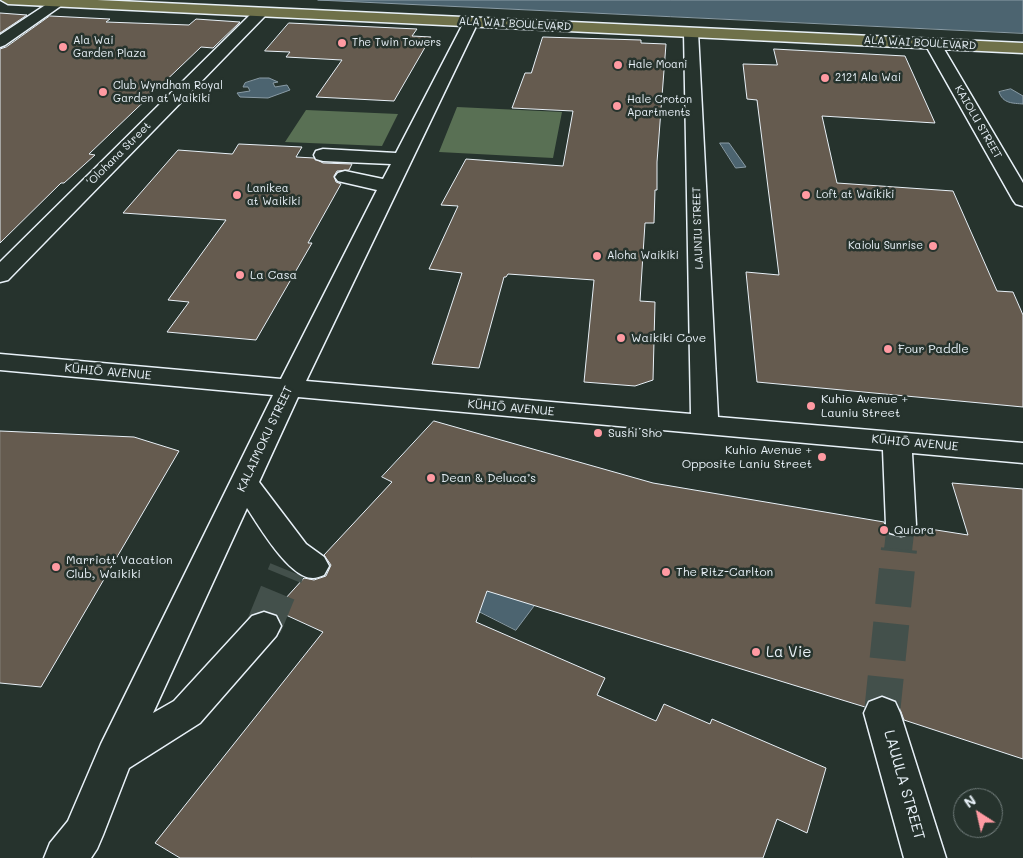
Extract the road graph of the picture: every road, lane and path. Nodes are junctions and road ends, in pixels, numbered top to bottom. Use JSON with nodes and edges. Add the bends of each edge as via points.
{"nodes":[{"id":1,"x":8,"y":0,"type":"edge"},
{"id":2,"x":58,"y":3,"type":"junction"},
{"id":3,"x":260,"y":13,"type":"junction"},
{"id":4,"x":471,"y":22,"type":"junction"},
{"id":5,"x":691,"y":32,"type":"junction"},
{"id":6,"x":0,"y":42,"type":"edge"},
{"id":7,"x":933,"y":44,"type":"junction"},
{"id":8,"x":1023,"y":48,"type":"edge"},
{"id":9,"x":323,"y":155,"type":"dead end"},
{"id":10,"x":402,"y":159,"type":"junction"},
{"id":11,"x":345,"y":177,"type":"dead end"},
{"id":12,"x":388,"y":186,"type":"junction"},
{"id":13,"x":1023,"y":200,"type":"edge"},
{"id":14,"x":0,"y":275,"type":"edge"},
{"id":15,"x":0,"y":362,"type":"edge"},
{"id":16,"x":289,"y":388,"type":"junction"},
{"id":17,"x":705,"y":425,"type":"junction"},
{"id":18,"x":897,"y":442,"type":"junction"},
{"id":19,"x":1023,"y":453,"type":"edge"},
{"id":20,"x":245,"y":484,"type":"junction"},
{"id":21,"x":901,"y":524,"type":"tunnel mouth"},
{"id":22,"x":299,"y":563,"type":"dead end"},
{"id":23,"x":264,"y":626,"type":"tunnel mouth"},
{"id":24,"x":882,"y":713,"type":"tunnel mouth"},
{"id":25,"x":114,"y":756,"type":"junction"},
{"id":26,"x":65,"y":858,"type":"edge"},
{"id":27,"x":925,"y":858,"type":"edge"}],
"edges":[{"from":1,"to":2,"type":"main road","name":"ALA WAI BOULEVARD"},
{"from":2,"to":3,"type":"main road","name":"ALA WAI BOULEVARD"},
{"from":2,"to":6,"type":"street"},
{"from":3,"to":4,"type":"main road","name":"ALA WAI BOULEVARD"},
{"from":3,"to":14,"type":"street","name":"ʻOlohana Street"},
{"from":4,"to":5,"type":"main road","name":"ALA WAI BOULEVARD"},
{"from":4,"to":10,"type":"street","name":"KALAIMOKU STREET"},
{"from":5,"to":7,"type":"main road","name":"ALA WAI BOULEVARD"},
{"from":5,"to":17,"type":"street","name":"LAUNIU STREET"},
{"from":7,"to":8,"type":"main road","name":"ALA WAI BOULEVARD"},
{"from":7,"to":13,"type":"street","name":"KAIOLU STREET"},
{"from":9,"to":10,"type":"street"},
{"from":10,"to":12,"type":"street","name":"KALAIMOKU STREET"},
{"from":11,"to":12,"type":"street"},
{"from":12,"to":16,"type":"street","name":"KALAIMOKU STREET"},
{"from":15,"to":16,"type":"street","name":"KŪHIŌ AVENUE"},
{"from":16,"to":17,"type":"street","name":"KŪHIŌ AVENUE"},
{"from":16,"to":20,"type":"street","name":"KALAIMOKU STREET"},
{"from":17,"to":18,"type":"street","name":"KŪHIŌ AVENUE"},
{"from":18,"to":19,"type":"street","name":"KŪHIŌ AVENUE"},
{"from":18,"to":21,"type":"street"},
{"from":20,"to":22,"type":"street"},
{"from":20,"to":25,"type":"street","name":"KALAIMOKU STREET"},
{"from":23,"to":25,"type":"street","via":[[187,712]]},
{"from":24,"to":27,"type":"street","name":"LAUULA STREET"},
{"from":25,"to":26,"type":"street","name":"KALAIMOKU STREET","via":[[82,835]]}]}
